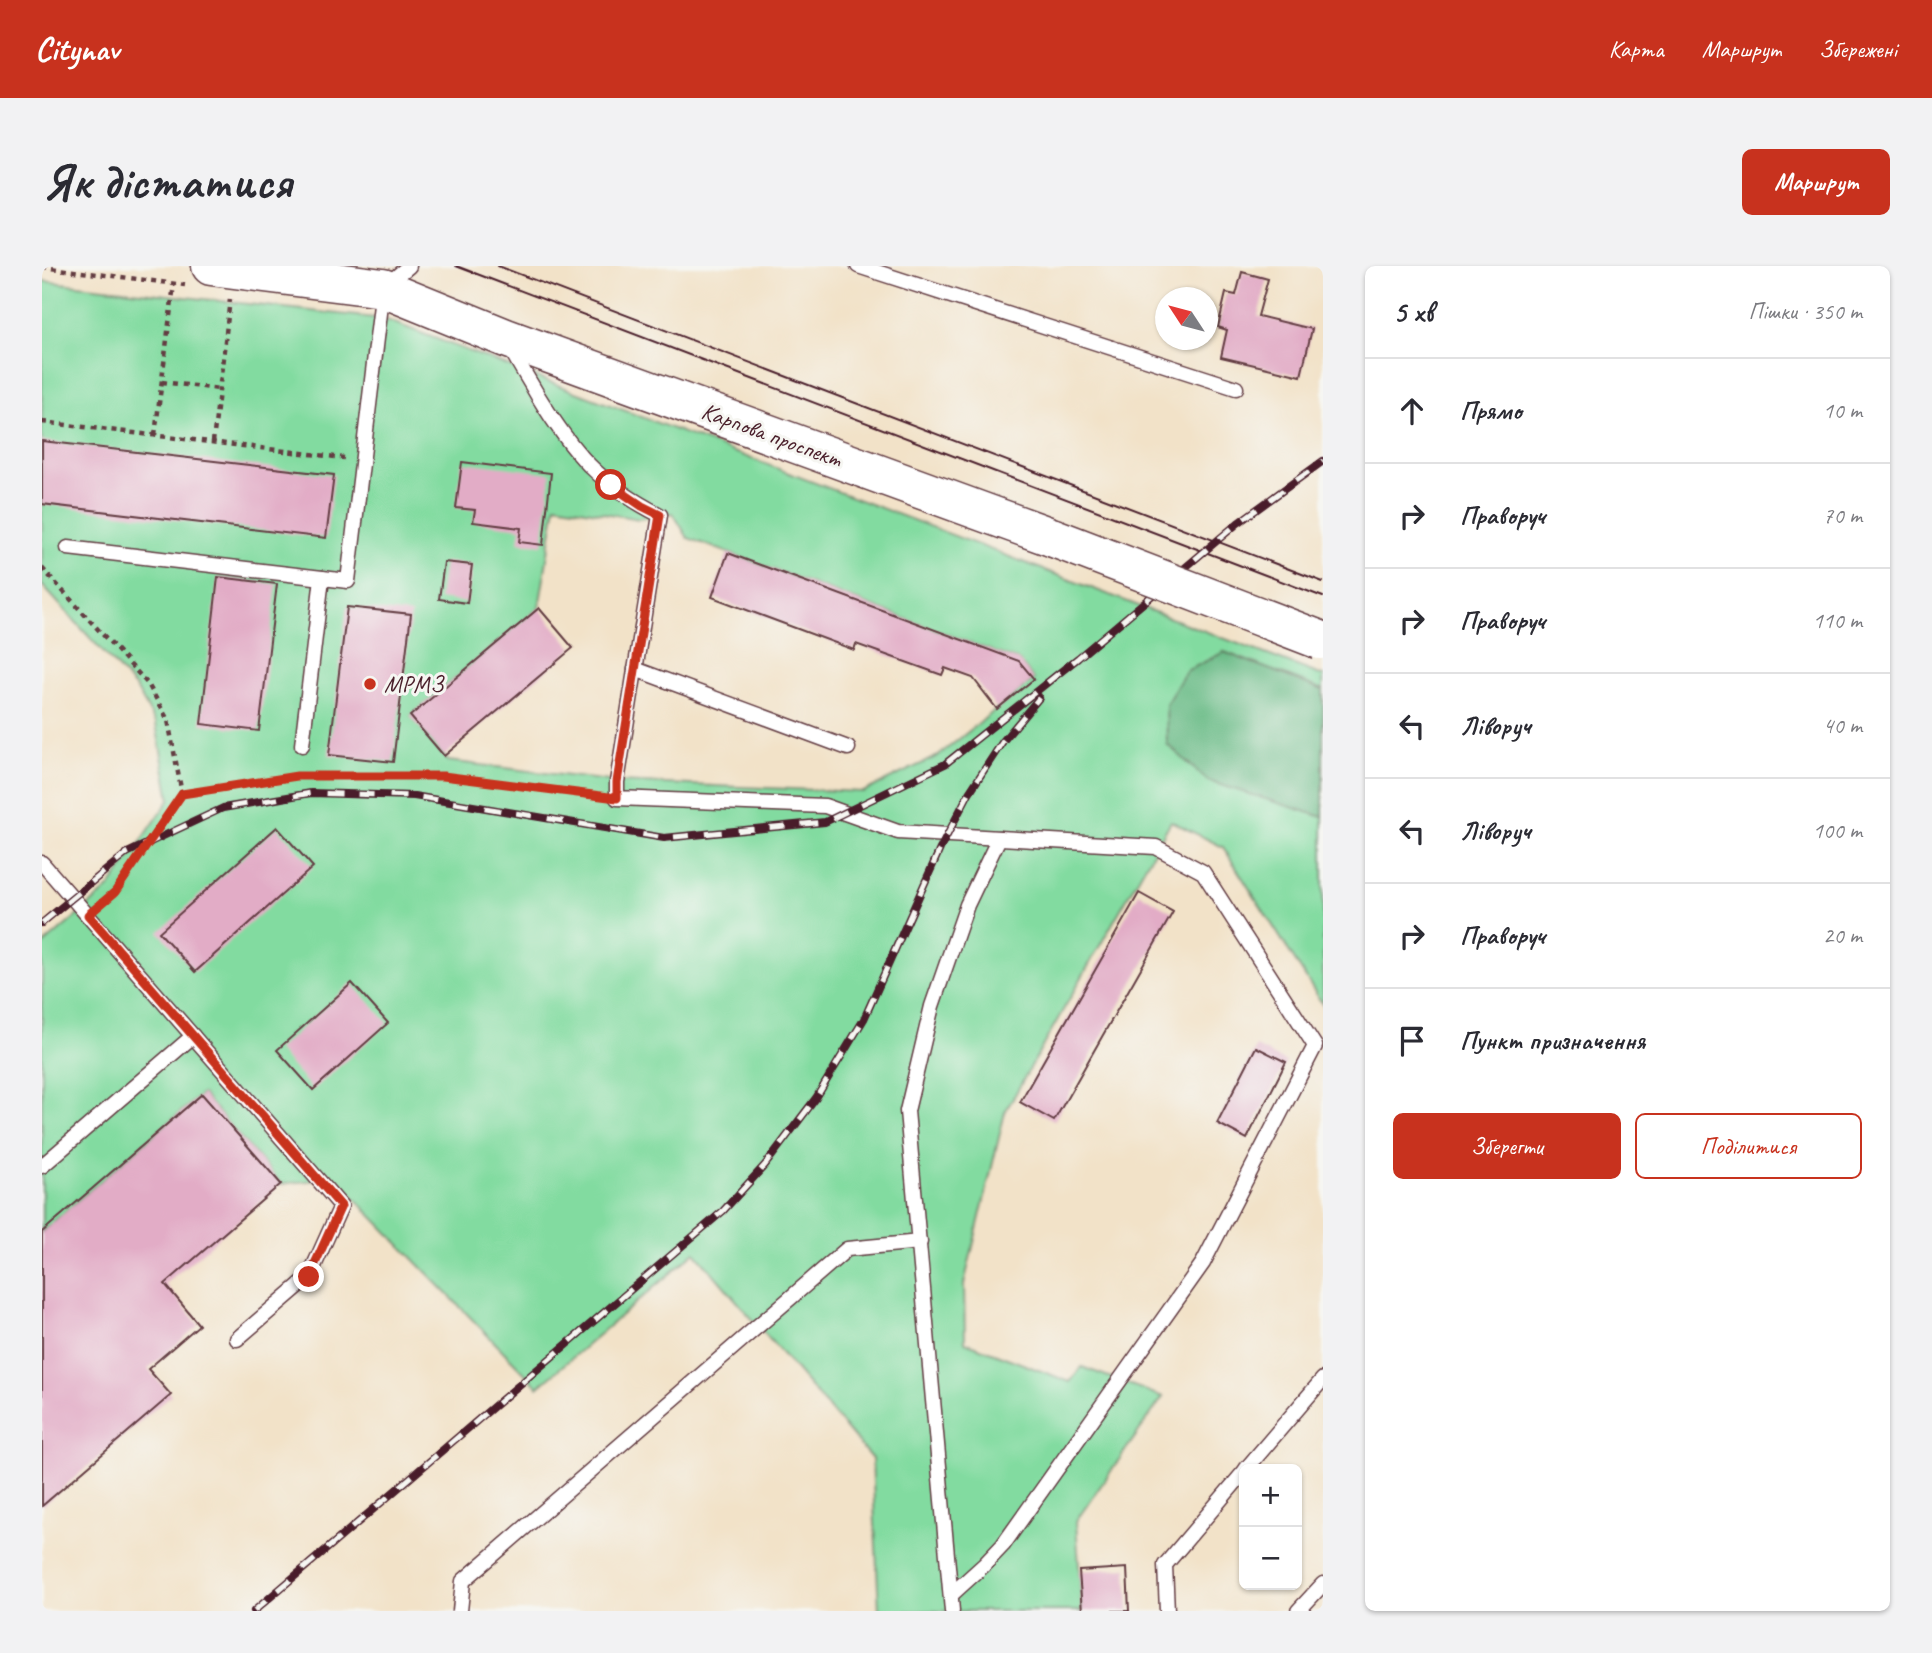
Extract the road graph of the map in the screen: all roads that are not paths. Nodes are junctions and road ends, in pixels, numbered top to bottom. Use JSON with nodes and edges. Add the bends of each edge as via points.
{"nodes":[{"id":1,"x":858,"y":266,"type":"edge"},
{"id":2,"x":396,"y":277,"type":"edge"},
{"id":3,"x":221,"y":279,"type":"edge"},
{"id":4,"x":506,"y":338,"type":"junction"},
{"id":5,"x":1236,"y":388,"type":"dead end"},
{"id":6,"x":68,"y":548,"type":"dead end"},
{"id":7,"x":322,"y":578,"type":"junction"},
{"id":8,"x":1321,"y":640,"type":"edge"},
{"id":9,"x":635,"y":668,"type":"junction"},
{"id":10,"x":302,"y":745,"type":"dead end"},
{"id":11,"x":848,"y":748,"type":"dead end"},
{"id":12,"x":999,"y":838,"type":"junction"},
{"id":13,"x":42,"y":863,"type":"edge"},
{"id":14,"x":193,"y":1036,"type":"junction"},
{"id":15,"x":42,"y":1166,"type":"edge"},
{"id":16,"x":919,"y":1242,"type":"junction"},
{"id":17,"x":237,"y":1339,"type":"dead end"},
{"id":18,"x":1323,"y":1379,"type":"edge"},
{"id":19,"x":1251,"y":1464,"type":"edge"},
{"id":20,"x":1239,"y":1478,"type":"edge"},
{"id":21,"x":1323,"y":1584,"type":"edge"},
{"id":22,"x":952,"y":1594,"type":"junction"},
{"id":23,"x":460,"y":1611,"type":"edge"},
{"id":24,"x":952,"y":1611,"type":"edge"},
{"id":25,"x":1167,"y":1611,"type":"edge"},
{"id":26,"x":1298,"y":1611,"type":"edge"}],
"edges":[{"from":1,"to":5,"type":"lane"},
{"from":2,"to":3,"type":"main road","name":"Карпова проспект"},
{"from":2,"to":4,"type":"main road","name":"Карпова проспект"},
{"from":2,"to":7,"type":"lane","via":[[362,460],[348,581]]},
{"from":4,"to":8,"type":"main road","name":"Карпова проспект","bridge":true},
{"from":4,"to":9,"type":"lane","via":[[558,429],[583,460],[626,496],[660,515]]},
{"from":6,"to":7,"type":"lane"},
{"from":7,"to":10,"type":"lane"},
{"from":9,"to":11,"type":"lane"},
{"from":9,"to":12,"type":"lane","via":[[617,798],[825,806],[898,831]]},
{"from":12,"to":16,"type":"lane","via":[[967,905],[932,1006],[907,1111]]},
{"from":12,"to":22,"type":"lane","via":[[1156,847],[1203,872],[1315,1046],[1203,1263],[1010,1536]]},
{"from":13,"to":14,"type":"lane"},
{"from":14,"to":15,"type":"lane"},
{"from":14,"to":17,"type":"lane","via":[[341,1206],[309,1277]]},
{"from":16,"to":22,"type":"lane"},
{"from":16,"to":23,"type":"lane","via":[[847,1249],[463,1581]]},
{"from":18,"to":19,"type":"lane"},
{"from":20,"to":25,"type":"lane","via":[[1165,1565]]},
{"from":21,"to":26,"type":"lane"},
{"from":22,"to":24,"type":"lane"}]}
